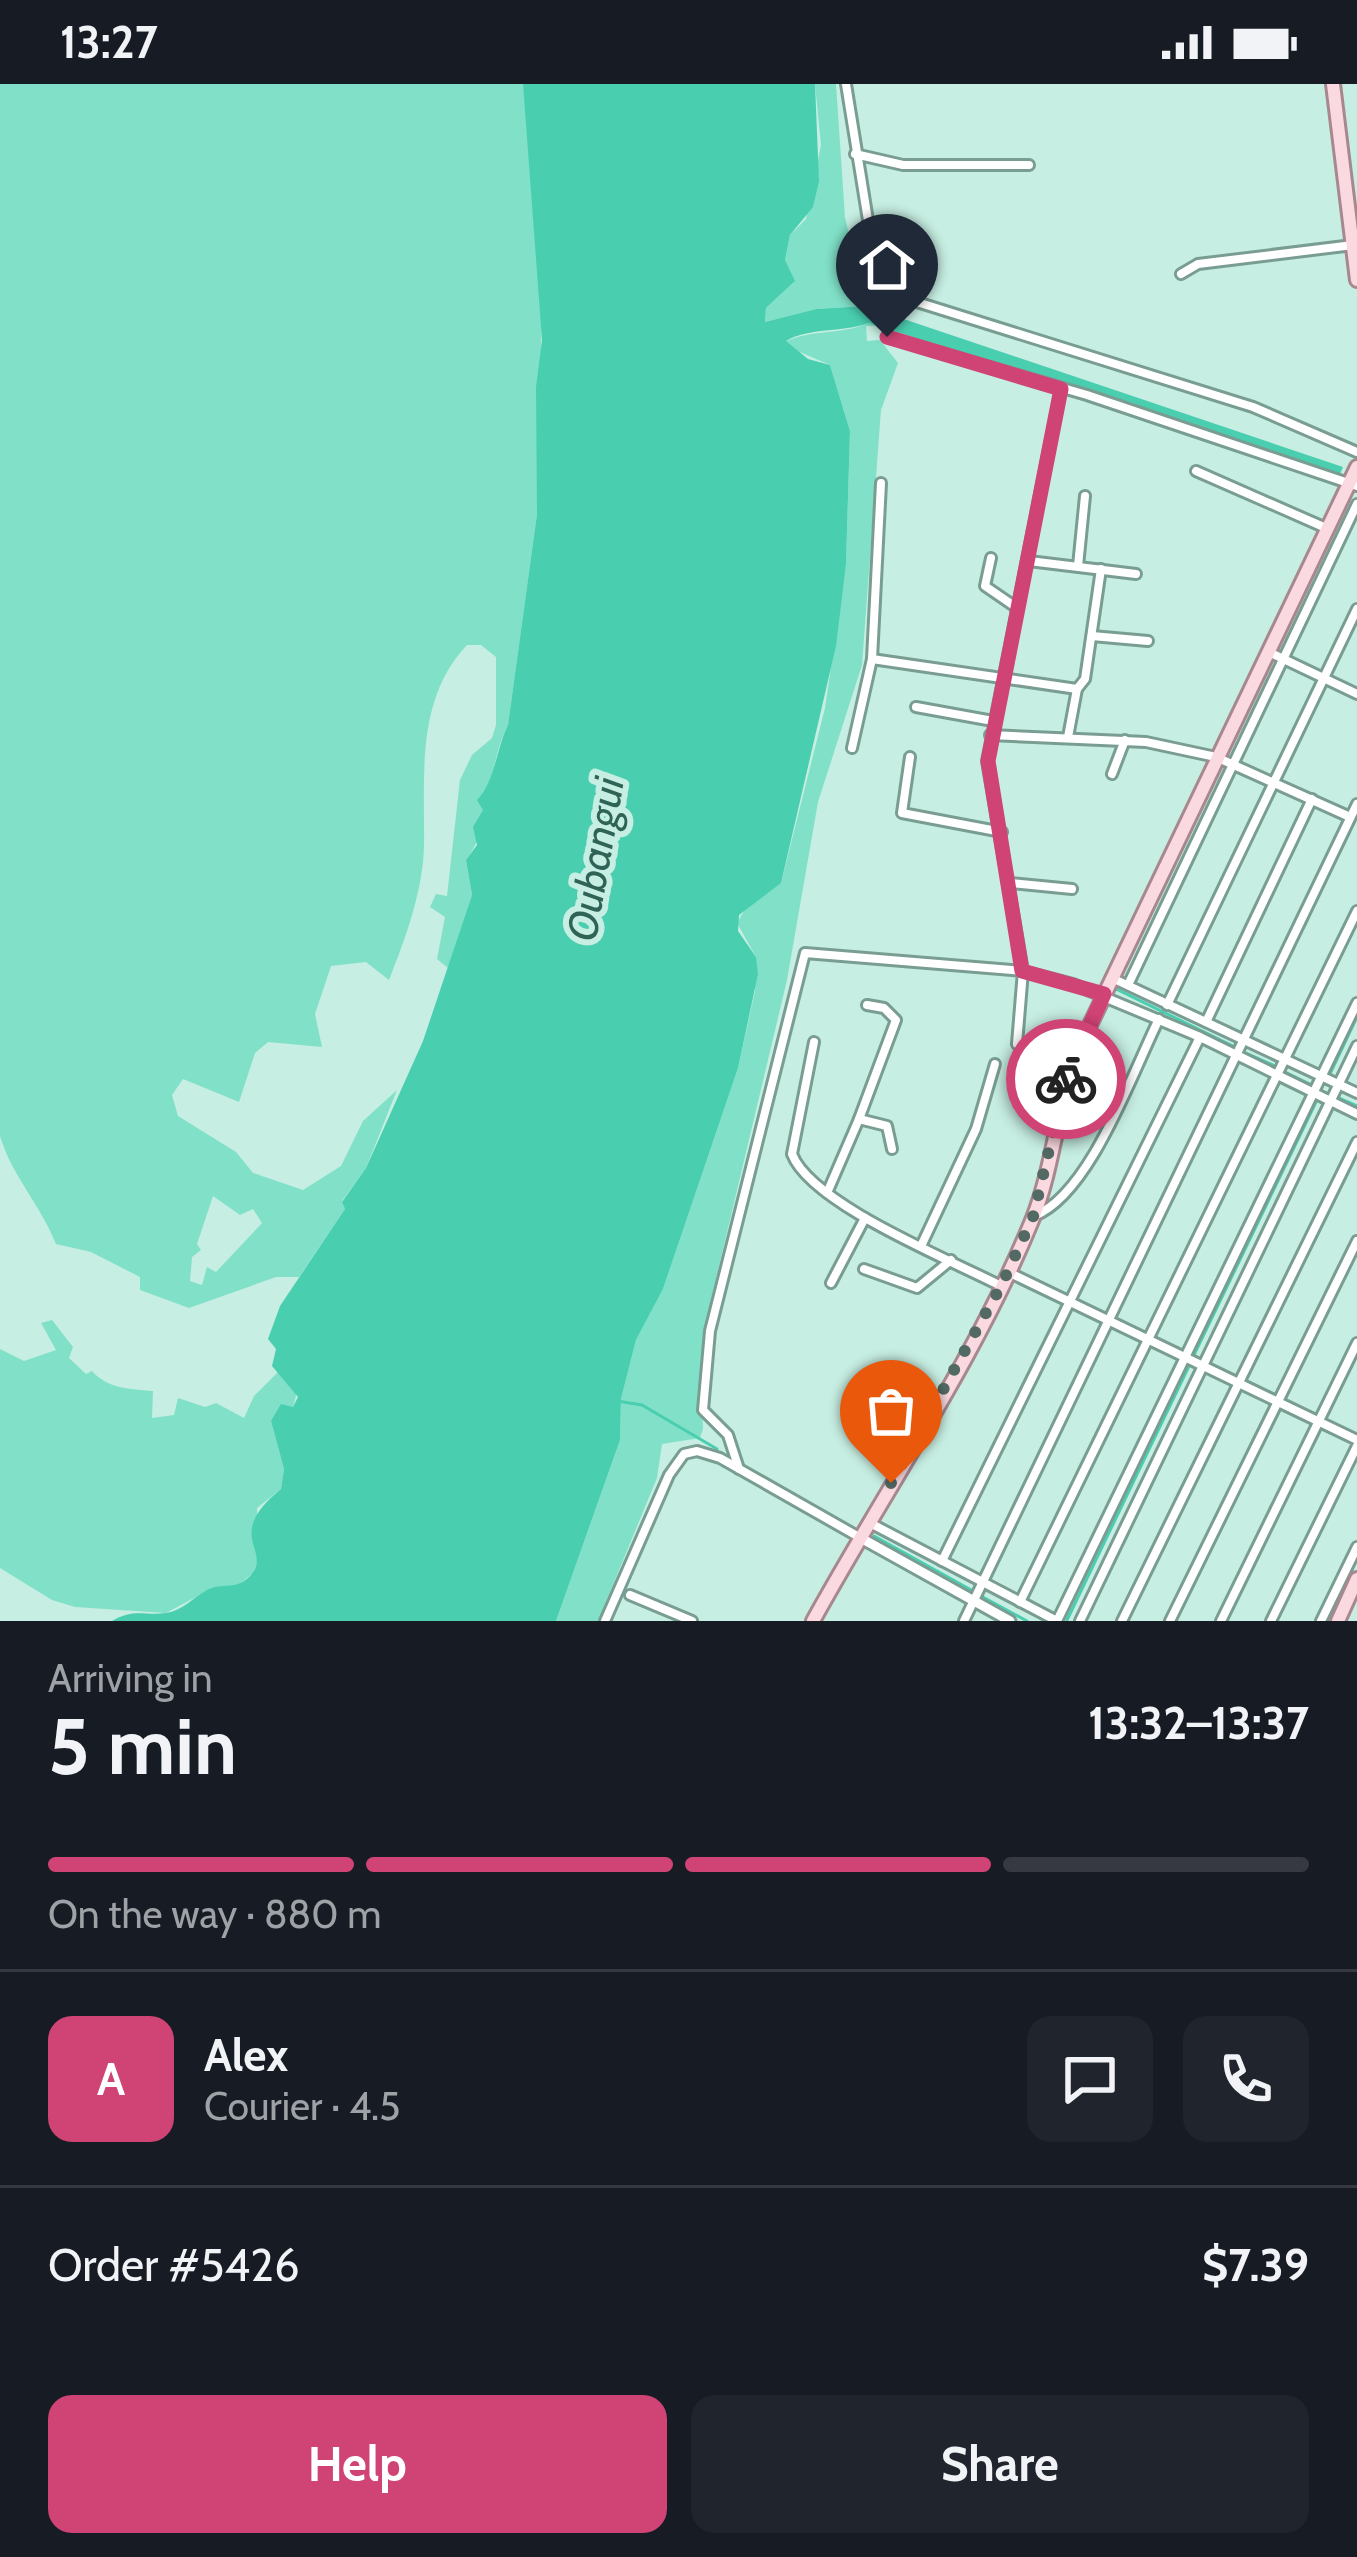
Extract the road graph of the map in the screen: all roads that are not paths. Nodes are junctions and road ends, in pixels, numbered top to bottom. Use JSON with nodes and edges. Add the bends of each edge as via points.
{"nodes":[{"id":1,"x":846,"y":84,"type":"edge"},
{"id":2,"x":1333,"y":84,"type":"edge"},
{"id":3,"x":855,"y":154,"type":"junction"},
{"id":4,"x":1029,"y":165,"type":"dead end"},
{"id":5,"x":1351,"y":193,"type":"edge"},
{"id":6,"x":1354,"y":237,"type":"edge"},
{"id":7,"x":1181,"y":274,"type":"dead end"},
{"id":8,"x":1357,"y":280,"type":"edge"},
{"id":9,"x":887,"y":337,"type":"dead end"},
{"id":10,"x":1061,"y":389,"type":"junction"},
{"id":11,"x":1357,"y":452,"type":"edge"},
{"id":12,"x":1357,"y":466,"type":"edge"},
{"id":13,"x":1196,"y":471,"type":"dead end"},
{"id":14,"x":881,"y":483,"type":"dead end"},
{"id":15,"x":1354,"y":483,"type":"edge"},
{"id":16,"x":1085,"y":496,"type":"dead end"},
{"id":17,"x":1357,"y":504,"type":"edge"},
{"id":18,"x":1326,"y":528,"type":"junction"},
{"id":19,"x":991,"y":558,"type":"dead end"},
{"id":20,"x":1029,"y":561,"type":"junction"},
{"id":21,"x":1078,"y":566,"type":"junction"},
{"id":22,"x":1101,"y":569,"type":"junction"},
{"id":23,"x":1136,"y":574,"type":"dead end"},
{"id":24,"x":1017,"y":608,"type":"junction"},
{"id":25,"x":1357,"y":609,"type":"edge"},
{"id":26,"x":1092,"y":636,"type":"junction"},
{"id":27,"x":1148,"y":641,"type":"dead end"},
{"id":28,"x":1267,"y":651,"type":"junction"},
{"id":29,"x":1284,"y":658,"type":"junction"},
{"id":30,"x":872,"y":659,"type":"junction"},
{"id":31,"x":1324,"y":677,"type":"junction"},
{"id":32,"x":1002,"y":680,"type":"junction"},
{"id":33,"x":1077,"y":689,"type":"junction"},
{"id":34,"x":1357,"y":694,"type":"edge"},
{"id":35,"x":916,"y":707,"type":"dead end"},
{"id":36,"x":993,"y":722,"type":"junction"},
{"id":37,"x":990,"y":735,"type":"junction"},
{"id":38,"x":1068,"y":736,"type":"junction"},
{"id":39,"x":1125,"y":740,"type":"junction"},
{"id":40,"x":852,"y":748,"type":"dead end"},
{"id":41,"x":910,"y":757,"type":"dead end"},
{"id":42,"x":1216,"y":757,"type":"junction"},
{"id":43,"x":1234,"y":762,"type":"junction"},
{"id":44,"x":1112,"y":774,"type":"dead end"},
{"id":45,"x":1271,"y":780,"type":"junction"},
{"id":46,"x":1312,"y":799,"type":"junction"},
{"id":47,"x":1357,"y":804,"type":"edge"},
{"id":48,"x":1350,"y":817,"type":"junction"},
{"id":49,"x":1002,"y":832,"type":"junction"},
{"id":50,"x":1012,"y":883,"type":"junction"},
{"id":51,"x":1072,"y":889,"type":"dead end"},
{"id":52,"x":1357,"y":911,"type":"edge"},
{"id":53,"x":1022,"y":971,"type":"junction"},
{"id":54,"x":1112,"y":978,"type":"junction"},
{"id":55,"x":1128,"y":986,"type":"junction"},
{"id":56,"x":1104,"y":994,"type":"junction"},
{"id":57,"x":1357,"y":1003,"type":"edge"},
{"id":58,"x":867,"y":1005,"type":"dead end"},
{"id":59,"x":1167,"y":1005,"type":"junction"},
{"id":60,"x":1159,"y":1019,"type":"junction"},
{"id":61,"x":1205,"y":1022,"type":"junction"},
{"id":62,"x":1200,"y":1037,"type":"junction"},
{"id":63,"x":1246,"y":1041,"type":"junction"},
{"id":64,"x":814,"y":1042,"type":"dead end"},
{"id":65,"x":1018,"y":1044,"type":"dead end"},
{"id":66,"x":1357,"y":1046,"type":"edge"},
{"id":67,"x":1238,"y":1056,"type":"junction"},
{"id":68,"x":1285,"y":1059,"type":"junction"},
{"id":69,"x":995,"y":1064,"type":"dead end"},
{"id":70,"x":1277,"y":1075,"type":"junction"},
{"id":71,"x":1322,"y":1077,"type":"junction"},
{"id":72,"x":1338,"y":1085,"type":"junction"},
{"id":73,"x":1357,"y":1093,"type":"edge"},
{"id":74,"x":1313,"y":1094,"type":"junction"},
{"id":75,"x":1330,"y":1101,"type":"junction"},
{"id":76,"x":1357,"y":1114,"type":"edge"},
{"id":77,"x":859,"y":1119,"type":"junction"},
{"id":78,"x":1357,"y":1142,"type":"edge"},
{"id":79,"x":892,"y":1149,"type":"dead end"},
{"id":80,"x":826,"y":1194,"type":"junction"},
{"id":81,"x":1033,"y":1217,"type":"junction"},
{"id":82,"x":866,"y":1218,"type":"junction"},
{"id":83,"x":1357,"y":1241,"type":"edge"},
{"id":84,"x":922,"y":1244,"type":"junction"},
{"id":85,"x":951,"y":1260,"type":"junction"},
{"id":86,"x":864,"y":1269,"type":"dead end"},
{"id":87,"x":1009,"y":1272,"type":"junction"},
{"id":88,"x":831,"y":1282,"type":"dead end"},
{"id":89,"x":1001,"y":1286,"type":"junction"},
{"id":90,"x":1067,"y":1300,"type":"junction"},
{"id":91,"x":1108,"y":1320,"type":"junction"},
{"id":92,"x":1146,"y":1339,"type":"junction"},
{"id":93,"x":1357,"y":1342,"type":"edge"},
{"id":94,"x":1185,"y":1358,"type":"junction"},
{"id":95,"x":1200,"y":1365,"type":"junction"},
{"id":96,"x":1239,"y":1383,"type":"junction"},
{"id":97,"x":1278,"y":1401,"type":"junction"},
{"id":98,"x":1319,"y":1421,"type":"junction"},
{"id":99,"x":1357,"y":1443,"type":"edge"},
{"id":100,"x":739,"y":1469,"type":"junction"},
{"id":101,"x":869,"y":1522,"type":"junction"},
{"id":102,"x":859,"y":1537,"type":"junction"},
{"id":103,"x":1357,"y":1547,"type":"edge"},
{"id":104,"x":941,"y":1561,"type":"junction"},
{"id":105,"x":1357,"y":1579,"type":"edge"},
{"id":106,"x":983,"y":1585,"type":"junction"},
{"id":107,"x":630,"y":1595,"type":"dead end"},
{"id":108,"x":974,"y":1602,"type":"junction"},
{"id":109,"x":1020,"y":1602,"type":"junction"},
{"id":110,"x":605,"y":1621,"type":"edge"},
{"id":111,"x":692,"y":1621,"type":"edge"},
{"id":112,"x":813,"y":1621,"type":"edge"},
{"id":113,"x":964,"y":1621,"type":"edge"},
{"id":114,"x":1010,"y":1621,"type":"edge"},
{"id":115,"x":1057,"y":1621,"type":"edge"},
{"id":116,"x":1080,"y":1621,"type":"edge"},
{"id":117,"x":1122,"y":1621,"type":"edge"},
{"id":118,"x":1170,"y":1621,"type":"edge"},
{"id":119,"x":1221,"y":1621,"type":"edge"},
{"id":120,"x":1271,"y":1621,"type":"edge"},
{"id":121,"x":1321,"y":1621,"type":"edge"},
{"id":122,"x":1338,"y":1621,"type":"edge"}],
"edges":[{"from":1,"to":3,"type":"street"},
{"from":2,"to":5,"type":"main road"},
{"from":3,"to":4,"type":"street","via":[[903,165]]},
{"from":3,"to":11,"type":"street","via":[[877,276],[888,292],[1253,406]]},
{"from":5,"to":6,"type":"main road"},
{"from":6,"to":7,"type":"street","via":[[1198,264]]},
{"from":6,"to":8,"type":"main road"},
{"from":9,"to":10,"type":"street"},
{"from":10,"to":15,"type":"street"},
{"from":10,"to":20,"type":"street"},
{"from":12,"to":15,"type":"main road"},
{"from":13,"to":18,"type":"street"},
{"from":14,"to":30,"type":"street"},
{"from":15,"to":18,"type":"main road"},
{"from":16,"to":21,"type":"street"},
{"from":17,"to":29,"type":"street"},
{"from":18,"to":28,"type":"main road"},
{"from":19,"to":24,"type":"street","via":[[986,586]]},
{"from":20,"to":21,"type":"street"},
{"from":20,"to":24,"type":"street"},
{"from":21,"to":22,"type":"street"},
{"from":22,"to":23,"type":"street"},
{"from":22,"to":26,"type":"street"},
{"from":24,"to":32,"type":"street"},
{"from":25,"to":31,"type":"street"},
{"from":26,"to":27,"type":"street"},
{"from":26,"to":33,"type":"street"},
{"from":28,"to":29,"type":"street"},
{"from":28,"to":42,"type":"main road"},
{"from":29,"to":31,"type":"street"},
{"from":29,"to":43,"type":"street"},
{"from":30,"to":32,"type":"street"},
{"from":30,"to":40,"type":"street"},
{"from":31,"to":34,"type":"street"},
{"from":31,"to":45,"type":"street"},
{"from":32,"to":33,"type":"street"},
{"from":32,"to":36,"type":"street"},
{"from":33,"to":38,"type":"street"},
{"from":35,"to":36,"type":"street"},
{"from":36,"to":37,"type":"street"},
{"from":37,"to":38,"type":"street"},
{"from":37,"to":49,"type":"street"},
{"from":38,"to":39,"type":"street"},
{"from":39,"to":42,"type":"street"},
{"from":39,"to":44,"type":"street"},
{"from":41,"to":49,"type":"street","via":[[902,814]]},
{"from":42,"to":43,"type":"street"},
{"from":42,"to":54,"type":"main road"},
{"from":43,"to":45,"type":"street"},
{"from":43,"to":55,"type":"street"},
{"from":45,"to":46,"type":"street"},
{"from":45,"to":59,"type":"street"},
{"from":46,"to":48,"type":"street"},
{"from":46,"to":61,"type":"street"},
{"from":47,"to":48,"type":"street"},
{"from":48,"to":63,"type":"street"},
{"from":49,"to":50,"type":"street"},
{"from":50,"to":51,"type":"street"},
{"from":50,"to":53,"type":"street"},
{"from":52,"to":68,"type":"street"},
{"from":53,"to":56,"type":"street"},
{"from":53,"to":65,"type":"street"},
{"from":53,"to":100,"type":"street","via":[[801,957],[710,1331],[703,1410],[728,1435]]},
{"from":54,"to":55,"type":"street"},
{"from":54,"to":56,"type":"main road"},
{"from":55,"to":59,"type":"street"},
{"from":56,"to":60,"type":"street"},
{"from":56,"to":81,"type":"main road","via":[[1061,1093]]},
{"from":57,"to":71,"type":"street"},
{"from":58,"to":77,"type":"street","via":[[896,1020]]},
{"from":59,"to":61,"type":"street"},
{"from":60,"to":62,"type":"street"},
{"from":60,"to":81,"type":"street","via":[[1084,1170],[1056,1204]]},
{"from":61,"to":63,"type":"street"},
{"from":62,"to":67,"type":"street"},
{"from":62,"to":90,"type":"street"},
{"from":63,"to":67,"type":"street"},
{"from":63,"to":68,"type":"street"},
{"from":64,"to":80,"type":"street","via":[[792,1154]]},
{"from":66,"to":72,"type":"street"},
{"from":67,"to":70,"type":"street"},
{"from":67,"to":91,"type":"street"},
{"from":68,"to":70,"type":"street"},
{"from":68,"to":71,"type":"street"},
{"from":69,"to":84,"type":"street","via":[[976,1129]]},
{"from":70,"to":74,"type":"street"},
{"from":70,"to":92,"type":"street"},
{"from":71,"to":72,"type":"street"},
{"from":71,"to":74,"type":"street"},
{"from":72,"to":73,"type":"street"},
{"from":72,"to":75,"type":"street"},
{"from":74,"to":75,"type":"street"},
{"from":74,"to":94,"type":"street"},
{"from":75,"to":76,"type":"street"},
{"from":75,"to":95,"type":"street"},
{"from":77,"to":79,"type":"street","via":[[887,1126]]},
{"from":77,"to":80,"type":"street"},
{"from":78,"to":96,"type":"street"},
{"from":80,"to":82,"type":"street"},
{"from":81,"to":87,"type":"main road"},
{"from":82,"to":84,"type":"street"},
{"from":82,"to":88,"type":"street"},
{"from":83,"to":97,"type":"street"},
{"from":84,"to":85,"type":"street"},
{"from":85,"to":86,"type":"street","via":[[917,1288]]},
{"from":85,"to":89,"type":"street"},
{"from":87,"to":89,"type":"main road"},
{"from":87,"to":90,"type":"street"},
{"from":89,"to":101,"type":"main road"},
{"from":90,"to":91,"type":"street"},
{"from":90,"to":104,"type":"street"},
{"from":91,"to":92,"type":"street"},
{"from":91,"to":106,"type":"street"},
{"from":92,"to":94,"type":"street"},
{"from":92,"to":109,"type":"street"},
{"from":93,"to":98,"type":"street"},
{"from":94,"to":95,"type":"street"},
{"from":94,"to":115,"type":"street"},
{"from":95,"to":96,"type":"street"},
{"from":95,"to":116,"type":"street"},
{"from":96,"to":97,"type":"street"},
{"from":96,"to":117,"type":"street"},
{"from":97,"to":98,"type":"street"},
{"from":97,"to":118,"type":"street"},
{"from":98,"to":99,"type":"street"},
{"from":98,"to":119,"type":"street"},
{"from":99,"to":120,"type":"street"},
{"from":100,"to":102,"type":"street"},
{"from":100,"to":110,"type":"street","via":[[707,1453],[684,1454]]},
{"from":101,"to":102,"type":"main road"},
{"from":101,"to":104,"type":"street"},
{"from":102,"to":108,"type":"street"},
{"from":102,"to":112,"type":"main road"},
{"from":103,"to":121,"type":"street"},
{"from":104,"to":106,"type":"street"},
{"from":105,"to":122,"type":"main road"},
{"from":106,"to":108,"type":"street"},
{"from":106,"to":109,"type":"street"},
{"from":107,"to":111,"type":"street"},
{"from":108,"to":113,"type":"street"},
{"from":108,"to":114,"type":"street"},
{"from":109,"to":115,"type":"street"}]}
